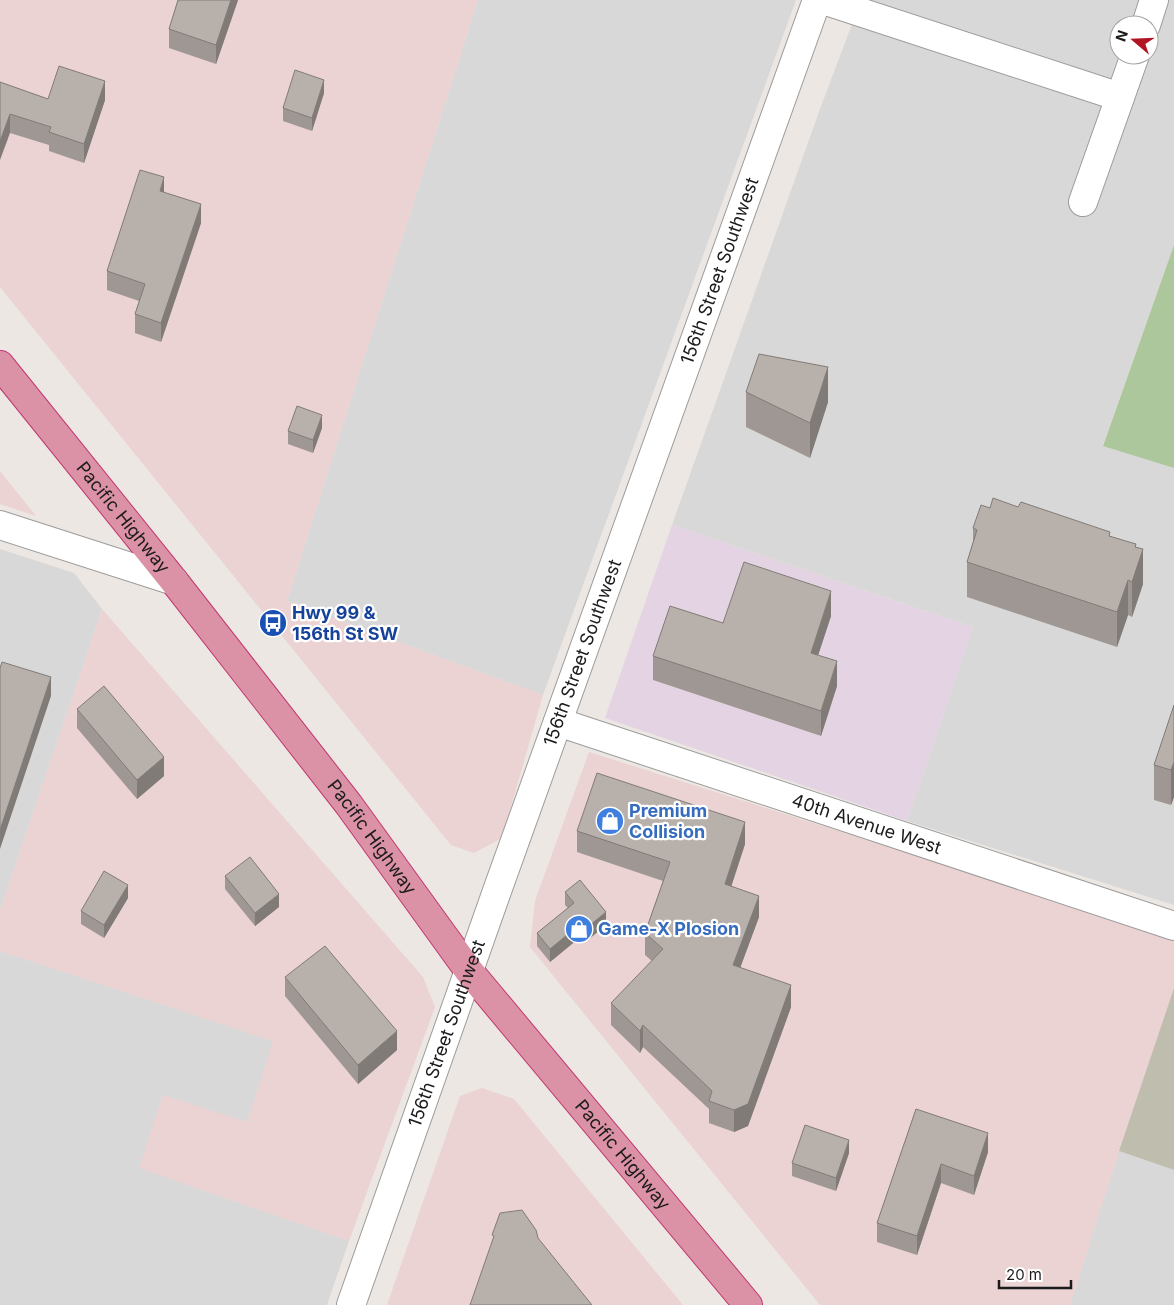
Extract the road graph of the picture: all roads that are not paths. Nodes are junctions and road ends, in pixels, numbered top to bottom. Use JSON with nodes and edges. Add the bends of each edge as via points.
{"nodes":[{"id":1,"x":817,"y":0,"type":"edge"},
{"id":2,"x":823,"y":0,"type":"edge"},
{"id":3,"x":1154,"y":0,"type":"edge"},
{"id":4,"x":1149,"y":15,"type":"edge"},
{"id":5,"x":1131,"y":65,"type":"edge"},
{"id":6,"x":1120,"y":97,"type":"junction"},
{"id":7,"x":1083,"y":202,"type":"dead end"},
{"id":8,"x":0,"y":365,"type":"edge"},
{"id":9,"x":0,"y":525,"type":"edge"},
{"id":10,"x":174,"y":581,"type":"junction"},
{"id":11,"x":558,"y":722,"type":"junction"},
{"id":12,"x":1174,"y":926,"type":"edge"},
{"id":13,"x":469,"y":971,"type":"junction"},
{"id":14,"x":351,"y":1305,"type":"edge"},
{"id":15,"x":748,"y":1305,"type":"edge"}],
"edges":[{"from":1,"to":11,"type":"street","name":"156th Street Southwest"},
{"from":2,"to":6,"type":"street"},
{"from":3,"to":4,"type":"street"},
{"from":5,"to":6,"type":"street"},
{"from":6,"to":7,"type":"street"},
{"from":8,"to":10,"type":"highway","name":"Pacific Highway"},
{"from":9,"to":10,"type":"street"},
{"from":10,"to":13,"type":"highway","name":"Pacific Highway","via":[[349,805]]},
{"from":11,"to":12,"type":"street","name":"40th Avenue West"},
{"from":11,"to":13,"type":"street","name":"156th Street Southwest"},
{"from":13,"to":14,"type":"street","name":"156th Street Southwest"},
{"from":13,"to":15,"type":"highway","name":"Pacific Highway"}]}
